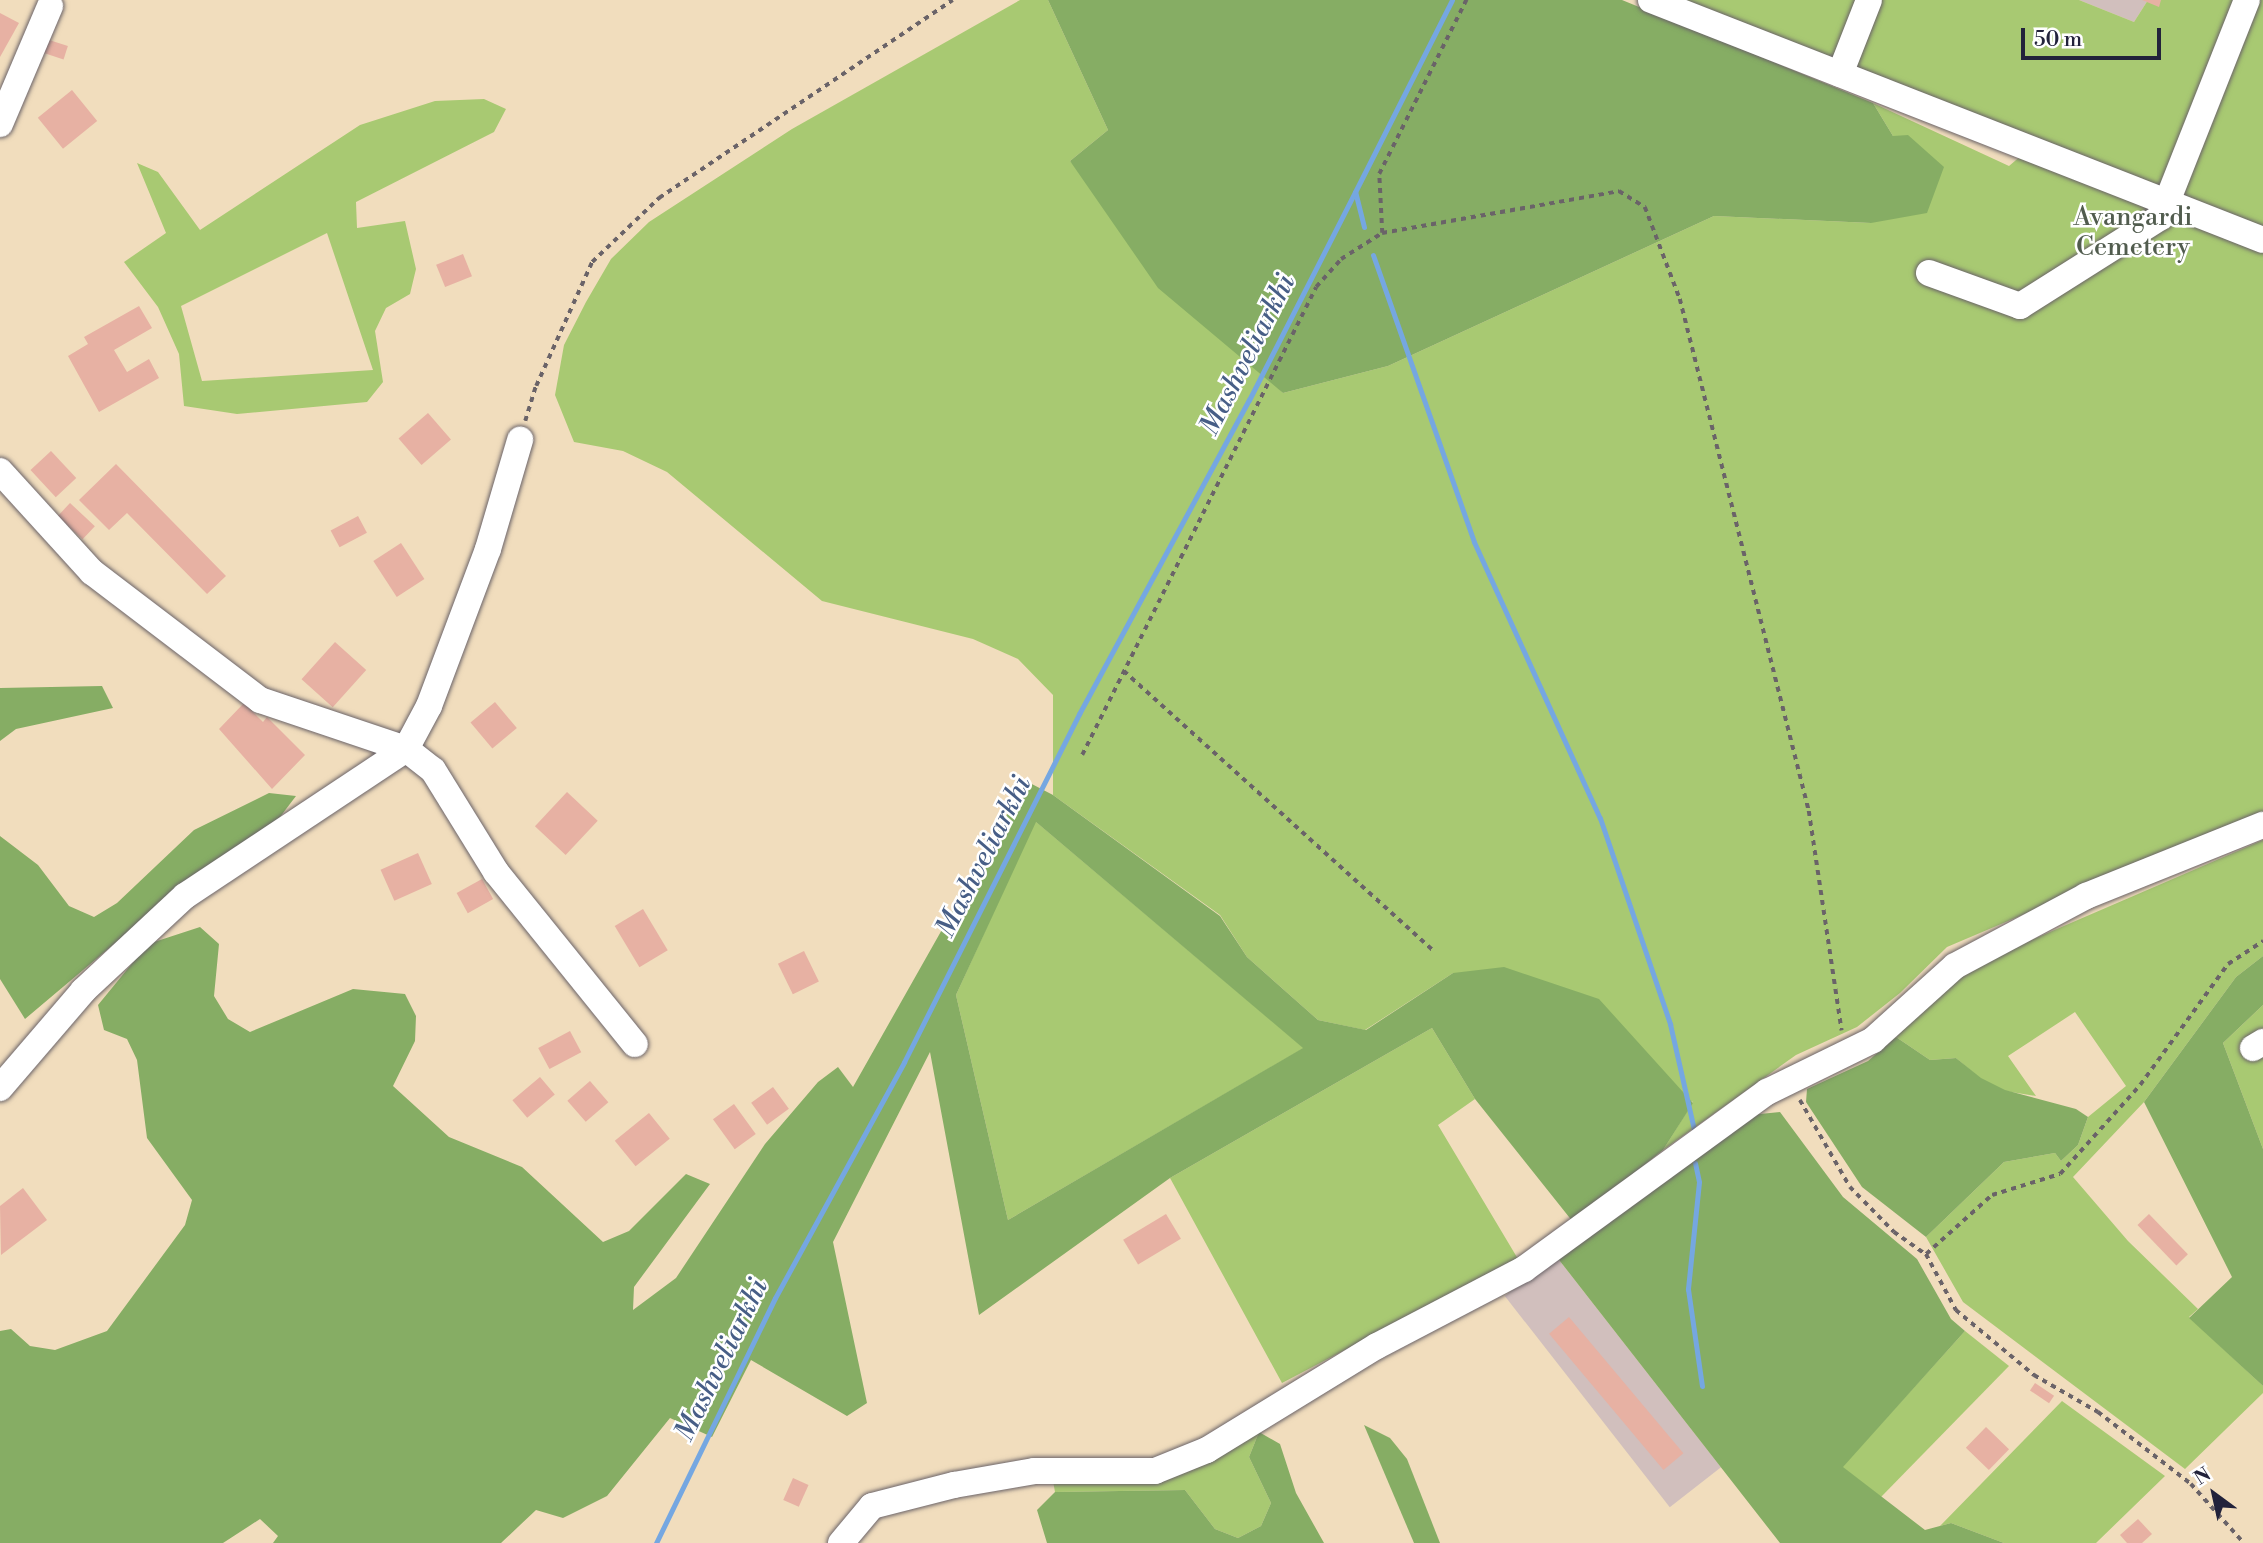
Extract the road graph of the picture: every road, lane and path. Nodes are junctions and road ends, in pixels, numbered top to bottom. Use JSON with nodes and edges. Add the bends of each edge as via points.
{"nodes":[{"id":1,"x":953,"y":0,"type":"edge"},
{"id":2,"x":1466,"y":0,"type":"edge"},
{"id":3,"x":1651,"y":0,"type":"edge"},
{"id":4,"x":1869,"y":0,"type":"edge"},
{"id":5,"x":2247,"y":0,"type":"edge"},
{"id":6,"x":50,"y":6,"type":"dead end"},
{"id":7,"x":1840,"y":74,"type":"junction"},
{"id":8,"x":0,"y":124,"type":"edge"},
{"id":9,"x":2168,"y":202,"type":"junction"},
{"id":10,"x":1382,"y":233,"type":"junction"},
{"id":11,"x":2263,"y":240,"type":"edge"},
{"id":12,"x":1929,"y":273,"type":"dead end"},
{"id":13,"x":520,"y":440,"type":"joint"},
{"id":14,"x":0,"y":471,"type":"edge"},
{"id":15,"x":1124,"y":671,"type":"junction"},
{"id":16,"x":407,"y":748,"type":"junction"},
{"id":17,"x":1082,"y":755,"type":"dead end"},
{"id":18,"x":2263,"y":825,"type":"edge"},
{"id":19,"x":2263,"y":941,"type":"edge"},
{"id":20,"x":1434,"y":951,"type":"dead end"},
{"id":21,"x":635,"y":1044,"type":"dead end"},
{"id":22,"x":1845,"y":1053,"type":"junction"},
{"id":23,"x":1794,"y":1078,"type":"junction"},
{"id":24,"x":0,"y":1088,"type":"edge"},
{"id":25,"x":1926,"y":1254,"type":"junction"},
{"id":26,"x":841,"y":1543,"type":"edge"},
{"id":27,"x":2244,"y":1543,"type":"edge"}],
"edges":[{"from":1,"to":13,"type":"path","via":[[659,198],[592,262],[536,386]]},
{"from":2,"to":10,"type":"path","via":[[1379,174]]},
{"from":3,"to":7,"type":"street"},
{"from":4,"to":7,"type":"street"},
{"from":5,"to":9,"type":"street"},
{"from":6,"to":8,"type":"street"},
{"from":7,"to":9,"type":"street"},
{"from":9,"to":11,"type":"street"},
{"from":9,"to":12,"type":"street","via":[[2161,217],[2020,306]]},
{"from":10,"to":15,"type":"path","via":[[1340,259],[1316,287]]},
{"from":10,"to":22,"type":"path","via":[[1619,191],[1645,207],[1680,299],[1809,811]]},
{"from":13,"to":16,"type":"street","via":[[488,549],[429,706]]},
{"from":14,"to":16,"type":"street","via":[[92,572],[260,699]]},
{"from":15,"to":17,"type":"path"},
{"from":15,"to":20,"type":"path"},
{"from":16,"to":21,"type":"street","via":[[433,770],[496,873]]},
{"from":16,"to":24,"type":"street","via":[[185,896],[83,991]]},
{"from":18,"to":22,"type":"street","via":[[2086,896],[2016,932],[1955,966],[1873,1040]]},
{"from":19,"to":25,"type":"path","via":[[2228,964],[2140,1085],[2060,1174],[1992,1195]]},
{"from":22,"to":23,"type":"street"},
{"from":23,"to":25,"type":"path","via":[[1803,1110],[1850,1186],[1894,1232]]},
{"from":23,"to":26,"type":"street","via":[[1767,1092],[1524,1269],[1377,1346],[1207,1450],[1156,1471],[1034,1471],[954,1485],[872,1506]]},
{"from":25,"to":27,"type":"path","via":[[1956,1310],[2034,1375],[2098,1412],[2191,1484]]}]}
